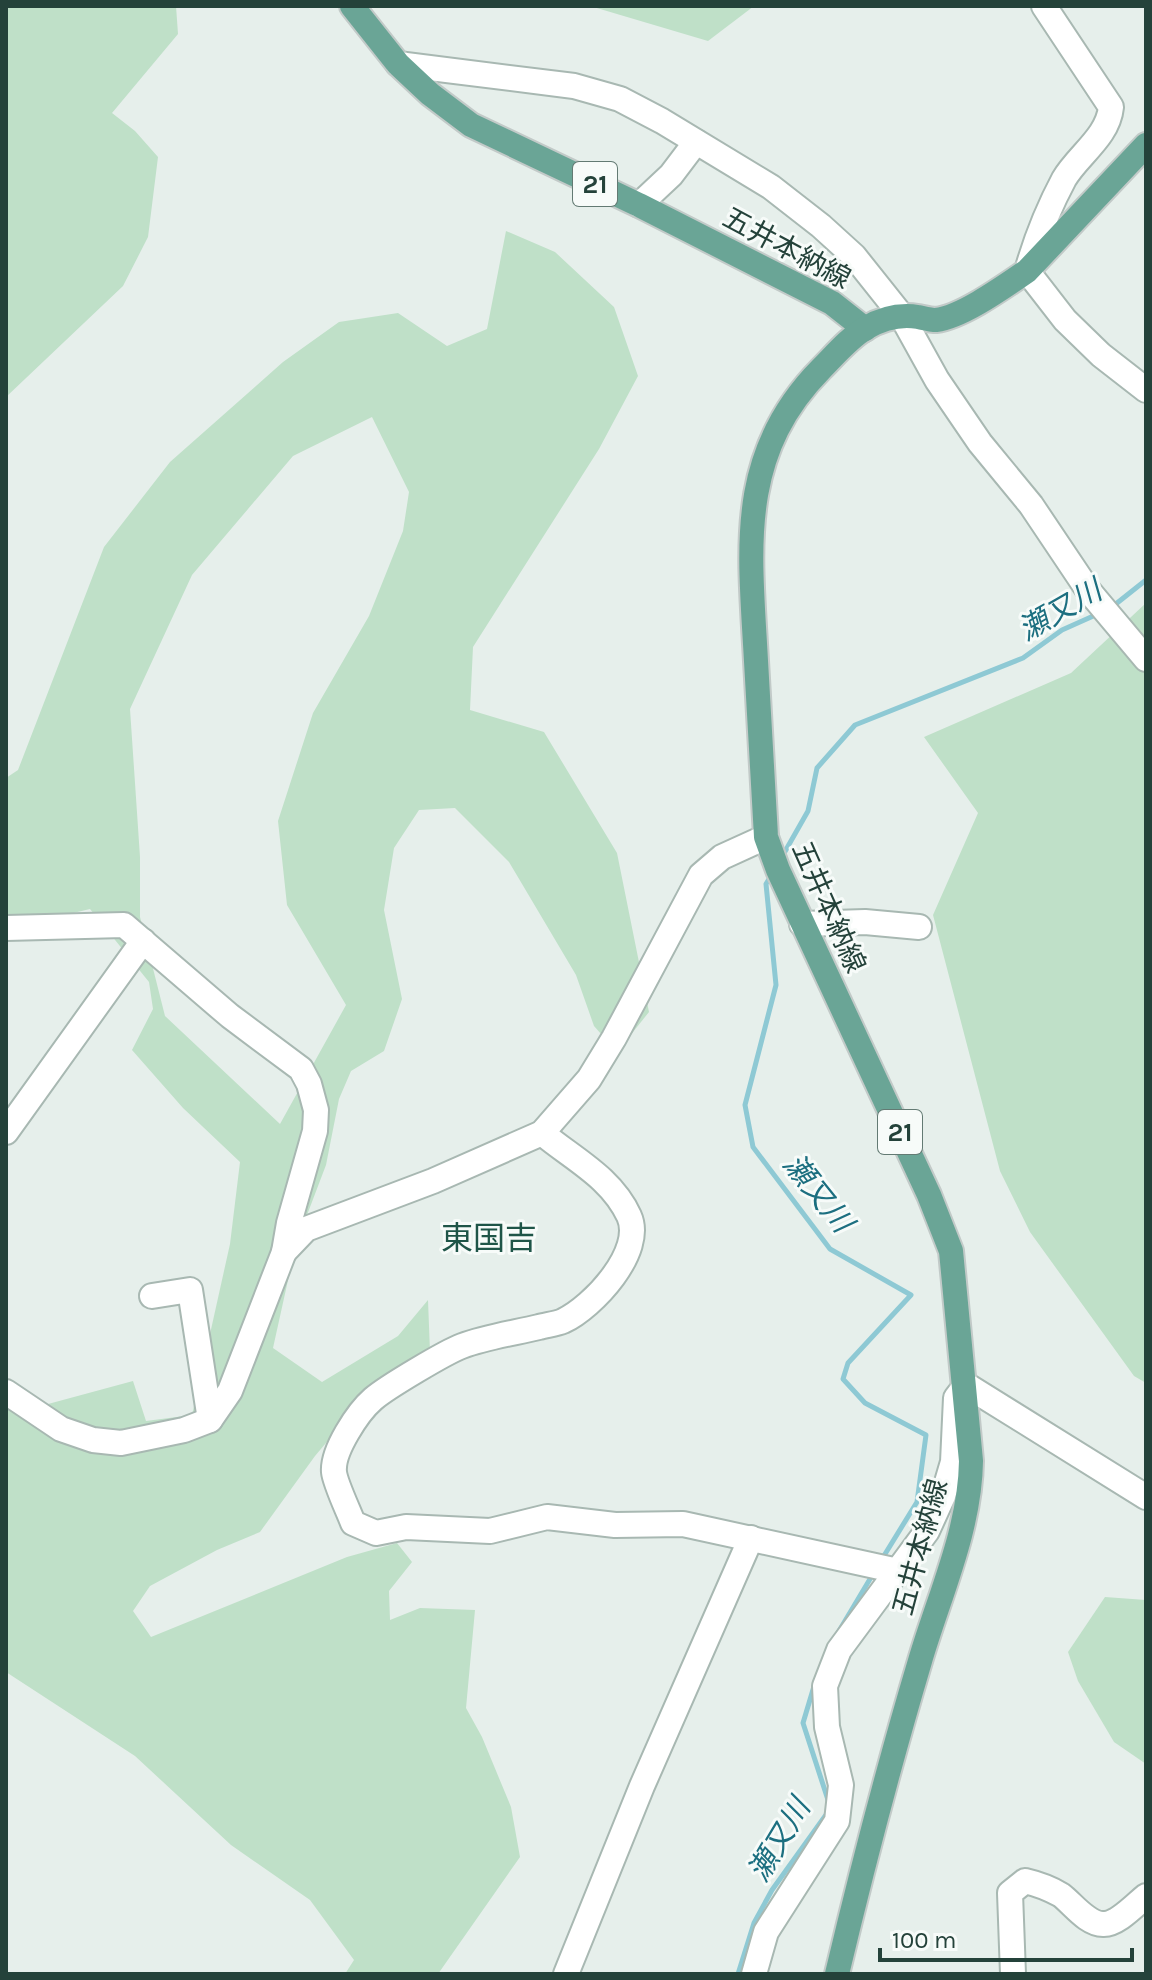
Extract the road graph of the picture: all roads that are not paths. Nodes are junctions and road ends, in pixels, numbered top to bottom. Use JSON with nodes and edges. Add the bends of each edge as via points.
{"nodes":[{"id":1,"x":352,"y":6,"type":"edge"},
{"id":2,"x":1044,"y":6,"type":"edge"},
{"id":3,"x":398,"y":64,"type":"junction"},
{"id":4,"x":696,"y":142,"type":"junction"},
{"id":5,"x":1146,"y":145,"type":"edge"},
{"id":6,"x":639,"y":205,"type":"junction"},
{"id":7,"x":1027,"y":271,"type":"junction"},
{"id":8,"x":901,"y":315,"type":"junction"},
{"id":9,"x":865,"y":329,"type":"junction"},
{"id":10,"x":1146,"y":390,"type":"edge"},
{"id":11,"x":1146,"y":659,"type":"edge"},
{"id":12,"x":766,"y":837,"type":"junction"},
{"id":13,"x":802,"y":924,"type":"junction"},
{"id":14,"x":15,"y":927,"type":"edge"},
{"id":15,"x":919,"y":927,"type":"dead end"},
{"id":16,"x":143,"y":941,"type":"junction"},
{"id":17,"x":6,"y":951,"type":"edge"},
{"id":18,"x":6,"y":1132,"type":"edge"},
{"id":19,"x":542,"y":1133,"type":"junction"},
{"id":20,"x":284,"y":1252,"type":"junction"},
{"id":21,"x":152,"y":1296,"type":"dead end"},
{"id":22,"x":966,"y":1385,"type":"junction"},
{"id":23,"x":6,"y":1392,"type":"edge"},
{"id":24,"x":210,"y":1420,"type":"junction"},
{"id":25,"x":1146,"y":1497,"type":"edge"},
{"id":26,"x":751,"y":1538,"type":"junction"},
{"id":27,"x":898,"y":1571,"type":"junction"},
{"id":28,"x":1146,"y":1896,"type":"edge"},
{"id":29,"x":566,"y":1974,"type":"edge"},
{"id":30,"x":754,"y":1974,"type":"edge"},
{"id":31,"x":837,"y":1974,"type":"edge"},
{"id":32,"x":1013,"y":1974,"type":"edge"}],
"edges":[{"from":1,"to":3,"type":"main road","name":"五井本納線","number":"21"},
{"from":2,"to":7,"type":"street","via":[[1111,107],[1101,133],[1066,176],[1037,234]]},
{"from":3,"to":4,"type":"street","via":[[574,86],[620,99]]},
{"from":3,"to":6,"type":"main road","name":"五井本納線","number":"21","via":[[471,125]]},
{"from":4,"to":6,"type":"street"},
{"from":4,"to":8,"type":"street","via":[[771,187],[821,226],[854,256]]},
{"from":5,"to":7,"type":"main road"},
{"from":6,"to":9,"type":"main road","name":"五井本納線","number":"21","via":[[832,303]]},
{"from":7,"to":8,"type":"main road","via":[[981,301],[936,320]]},
{"from":7,"to":10,"type":"street","via":[[1065,320]]},
{"from":8,"to":9,"type":"main road"},
{"from":8,"to":11,"type":"street","via":[[980,443]]},
{"from":9,"to":12,"type":"main road","name":"五井本納線","number":"21","via":[[791,404],[765,454],[757,485],[751,521],[752,584]]},
{"from":12,"to":13,"type":"main road","name":"五井本納線","number":"21"},
{"from":12,"to":19,"type":"street","via":[[722,857],[701,875],[589,1079]]},
{"from":13,"to":15,"type":"street"},
{"from":13,"to":22,"type":"main road","name":"五井本納線","number":"21","via":[[943,1229],[955,1274]]},
{"from":14,"to":16,"type":"street","via":[[124,925]]},
{"from":14,"to":17,"type":"street"},
{"from":16,"to":18,"type":"street"},
{"from":16,"to":20,"type":"street","via":[[301,1069],[309,1084],[315,1131]]},
{"from":19,"to":20,"type":"street","via":[[306,1229]]},
{"from":19,"to":26,"type":"street","via":[[599,1174],[615,1193],[633,1231],[628,1254],[595,1296],[563,1321],[461,1346],[374,1398],[340,1446],[334,1472],[353,1523],[376,1533],[406,1527],[490,1531],[547,1517],[615,1525],[683,1524]]},
{"from":20,"to":24,"type":"street","via":[[230,1391]]},
{"from":21,"to":24,"type":"street","via":[[190,1290]]},
{"from":22,"to":25,"type":"street"},
{"from":22,"to":27,"type":"street","via":[[956,1398],[953,1462],[943,1496],[927,1531]]},
{"from":22,"to":31,"type":"main road","name":"五井本納線","number":"21","via":[[971,1486],[962,1530],[895,1749]]},
{"from":23,"to":24,"type":"street","via":[[61,1429],[93,1440],[121,1443]]},
{"from":26,"to":27,"type":"street"},
{"from":26,"to":29,"type":"street"},
{"from":27,"to":30,"type":"street","via":[[839,1650],[825,1686],[827,1727],[841,1785],[837,1821],[766,1932]]},
{"from":28,"to":32,"type":"street","via":[[1103,1924],[1041,1884],[1025,1881],[1010,1893]]}]}
